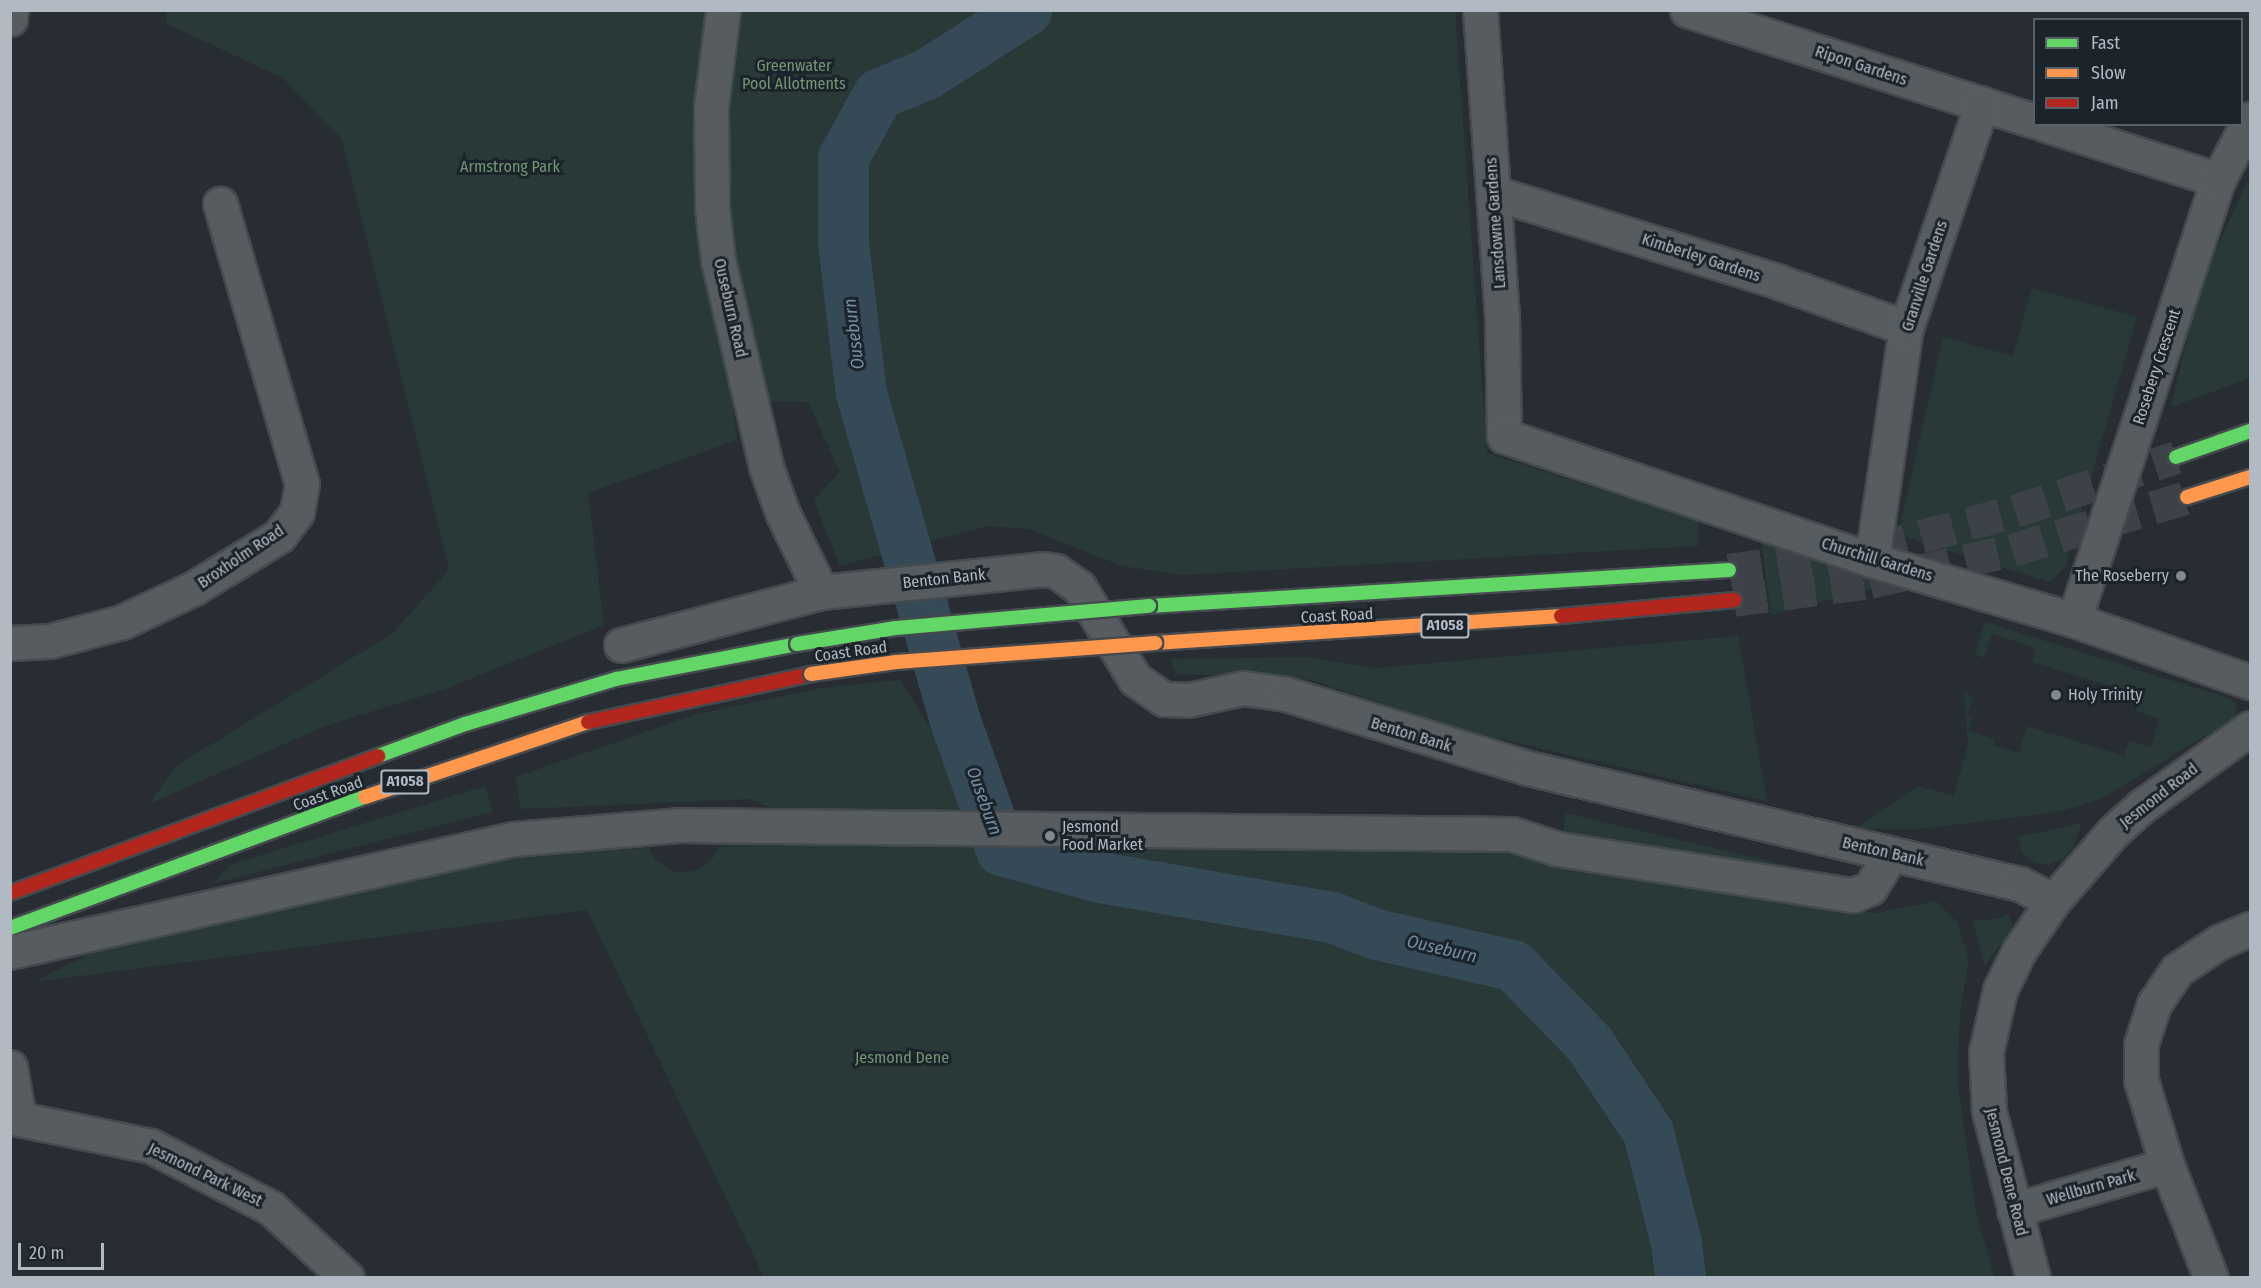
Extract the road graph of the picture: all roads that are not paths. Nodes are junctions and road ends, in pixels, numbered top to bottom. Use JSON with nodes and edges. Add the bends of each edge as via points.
{"nodes":[{"id":1,"x":11,"y":10,"type":"edge"},
{"id":2,"x":723,"y":10,"type":"edge"},
{"id":3,"x":1480,"y":10,"type":"edge"},
{"id":4,"x":1687,"y":10,"type":"edge"},
{"id":5,"x":10,"y":19,"type":"edge"},
{"id":6,"x":1982,"y":104,"type":"junction"},
{"id":7,"x":2250,"y":119,"type":"edge"},
{"id":8,"x":2033,"y":121,"type":"edge"},
{"id":9,"x":2050,"y":126,"type":"edge"},
{"id":10,"x":2218,"y":180,"type":"junction"},
{"id":11,"x":1494,"y":193,"type":"junction"},
{"id":12,"x":220,"y":204,"type":"dead end"},
{"id":13,"x":1906,"y":328,"type":"junction"},
{"id":14,"x":2250,"y":431,"type":"edge"},
{"id":15,"x":1504,"y":436,"type":"joint"},
{"id":16,"x":2176,"y":457,"type":"tunnel mouth"},
{"id":17,"x":2250,"y":477,"type":"edge"},
{"id":18,"x":2187,"y":497,"type":"tunnel mouth"},
{"id":19,"x":1872,"y":560,"type":"junction"},
{"id":20,"x":1729,"y":570,"type":"tunnel mouth"},
{"id":21,"x":821,"y":592,"type":"junction"},
{"id":22,"x":1734,"y":600,"type":"tunnel mouth"},
{"id":23,"x":2074,"y":620,"type":"junction"},
{"id":24,"x":10,"y":644,"type":"edge"},
{"id":25,"x":621,"y":645,"type":"dead end"},
{"id":26,"x":2250,"y":682,"type":"edge"},
{"id":27,"x":2250,"y":728,"type":"edge"},
{"id":28,"x":1891,"y":854,"type":"junction"},
{"id":29,"x":10,"y":893,"type":"edge"},
{"id":30,"x":2053,"y":901,"type":"junction"},
{"id":31,"x":10,"y":928,"type":"edge"},
{"id":32,"x":2250,"y":929,"type":"edge"},
{"id":33,"x":10,"y":952,"type":"edge"},
{"id":34,"x":10,"y":1067,"type":"edge"},
{"id":35,"x":15,"y":1121,"type":"edge"},
{"id":36,"x":2167,"y":1165,"type":"junction"},
{"id":37,"x":2014,"y":1210,"type":"junction"},
{"id":38,"x":347,"y":1278,"type":"edge"},
{"id":39,"x":2033,"y":1278,"type":"edge"},
{"id":40,"x":2211,"y":1278,"type":"edge"}],
"edges":[{"from":1,"to":5,"type":"street"},
{"from":2,"to":21,"type":"street","name":"Ouseburn Road","via":[[711,107],[712,208],[718,260],[766,467],[783,514]]},
{"from":3,"to":11,"type":"street","name":"Lansdowne Gardens"},
{"from":4,"to":6,"type":"street","name":"Ripon Gardens"},
{"from":6,"to":8,"type":"street","name":"Ripon Gardens"},
{"from":6,"to":13,"type":"street","name":"Granville Gardens"},
{"from":7,"to":10,"type":"street","name":"Rosebery Crescent"},
{"from":9,"to":10,"type":"street"},
{"from":10,"to":23,"type":"street","name":"Rosebery Crescent"},
{"from":11,"to":13,"type":"street","name":"Kimberley Gardens","via":[[1779,282]]},
{"from":11,"to":15,"type":"street","name":"Lansdowne Gardens"},
{"from":12,"to":24,"type":"street","name":"Broxholm Road","via":[[302,484],[297,512],[279,536],[194,588],[122,622],[50,641]]},
{"from":13,"to":19,"type":"street","name":"Granville Gardens"},
{"from":14,"to":16,"type":"highway"},
{"from":15,"to":19,"type":"street","name":"Churchill Gardens"},
{"from":17,"to":18,"type":"highway"},
{"from":19,"to":23,"type":"street","name":"Churchill Gardens"},
{"from":20,"to":29,"type":"highway","name":"Coast Road","number":"A1058","bridge":true,"via":[[1149,606],[896,628],[616,679],[465,724]]},
{"from":21,"to":25,"type":"street","name":"Benton Bank"},
{"from":21,"to":28,"type":"street","name":"Benton Bank","via":[[1030,568],[1063,576],[1089,601],[1135,679],[1164,699],[1188,700],[1243,688],[1286,694],[1528,768]]},
{"from":22,"to":31,"type":"highway","name":"Coast Road","number":"A1058","bridge":true,"via":[[1486,624],[896,662],[812,675],[613,714],[483,754]]},
{"from":23,"to":26,"type":"street","name":"Churchill Gardens"},
{"from":27,"to":30,"type":"street","name":"Jesmond Road","via":[[2142,806]]},
{"from":28,"to":30,"type":"street","name":"Benton Bank","via":[[2020,884]]},
{"from":28,"to":33,"type":"street","via":[[1870,888],[1853,895],[1558,849],[1512,834],[778,824],[667,826],[513,839]]},
{"from":30,"to":37,"type":"street","name":"Jesmond Dene Road","via":[[2019,951],[2000,990],[1986,1052],[1989,1111]]},
{"from":32,"to":36,"type":"street","via":[[2219,942],[2177,970],[2164,985],[2146,1023],[2139,1062],[2141,1080]]},
{"from":34,"to":35,"type":"street","name":"Jesmond Park West"},
{"from":35,"to":38,"type":"street","name":"Jesmond Park West","via":[[152,1146],[271,1208]]},
{"from":36,"to":37,"type":"street","name":"Wellburn Park"},
{"from":36,"to":40,"type":"street"},
{"from":37,"to":39,"type":"street","name":"Jesmond Dene Road"}]}
